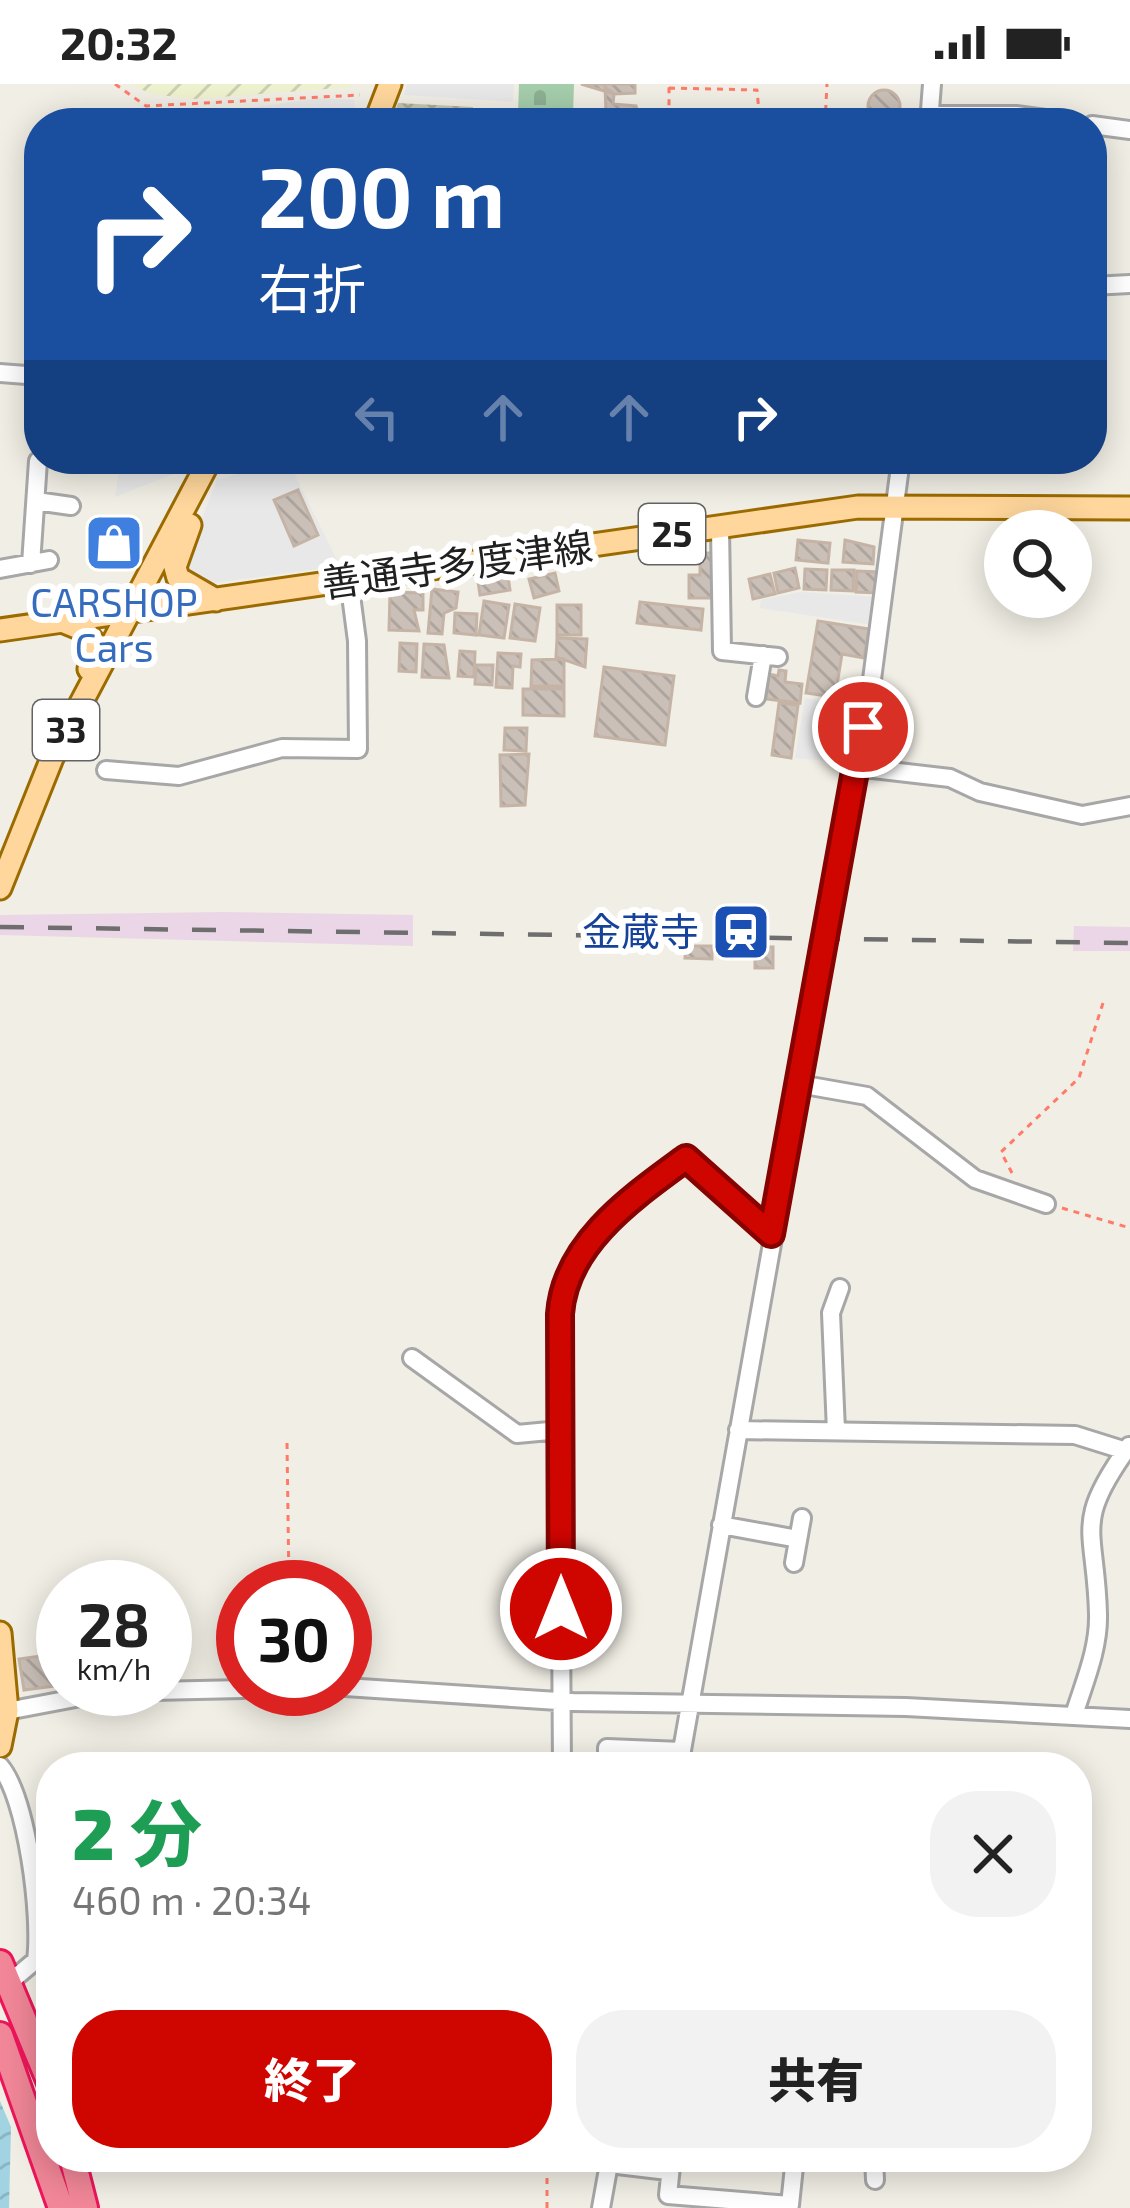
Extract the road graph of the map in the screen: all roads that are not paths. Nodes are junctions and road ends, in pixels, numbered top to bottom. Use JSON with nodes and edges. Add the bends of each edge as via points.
{"nodes":[{"id":1,"x":37,"y":474,"type":"edge"},
{"id":2,"x":203,"y":474,"type":"edge"},
{"id":3,"x":206,"y":474,"type":"edge"},
{"id":4,"x":900,"y":474,"type":"edge"},
{"id":5,"x":36,"y":501,"type":"junction"},
{"id":6,"x":898,"y":505,"type":"junction"},
{"id":7,"x":71,"y":506,"type":"dead end"},
{"id":8,"x":1130,"y":508,"type":"edge"},
{"id":9,"x":720,"y":528,"type":"junction"},
{"id":10,"x":0,"y":569,"type":"edge"},
{"id":11,"x":147,"y":578,"type":"junction"},
{"id":12,"x":349,"y":580,"type":"junction"},
{"id":13,"x":217,"y":601,"type":"junction"},
{"id":14,"x":172,"y":606,"type":"junction"},
{"id":15,"x":129,"y":612,"type":"junction"},
{"id":16,"x":62,"y":621,"type":"junction"},
{"id":17,"x":0,"y":631,"type":"edge"},
{"id":18,"x":756,"y":697,"type":"dead end"},
{"id":19,"x":52,"y":758,"type":"junction"},
{"id":20,"x":856,"y":767,"type":"junction"},
{"id":21,"x":106,"y":770,"type":"dead end"},
{"id":22,"x":1130,"y":806,"type":"edge"},
{"id":23,"x":0,"y":888,"type":"edge"},
{"id":24,"x":799,"y":1084,"type":"junction"},
{"id":25,"x":1046,"y":1204,"type":"road end"},
{"id":26,"x":771,"y":1234,"type":"junction"},
{"id":27,"x":840,"y":1288,"type":"dead end"},
{"id":28,"x":412,"y":1358,"type":"dead end"},
{"id":29,"x":560,"y":1430,"type":"junction"},
{"id":30,"x":738,"y":1430,"type":"junction"},
{"id":31,"x":836,"y":1431,"type":"junction"},
{"id":32,"x":1128,"y":1448,"type":"edge"},
{"id":33,"x":802,"y":1518,"type":"dead end"},
{"id":34,"x":721,"y":1526,"type":"junction"},
{"id":35,"x":798,"y":1539,"type":"junction"},
{"id":36,"x":794,"y":1563,"type":"dead end"},
{"id":37,"x":0,"y":1633,"type":"edge"},
{"id":38,"x":372,"y":1688,"type":"edge"},
{"id":39,"x":216,"y":1690,"type":"edge"},
{"id":40,"x":562,"y":1699,"type":"junction"},
{"id":41,"x":690,"y":1705,"type":"junction"},
{"id":42,"x":8,"y":1711,"type":"junction"},
{"id":43,"x":1074,"y":1715,"type":"junction"},
{"id":44,"x":1130,"y":1719,"type":"edge"},
{"id":45,"x":0,"y":1746,"type":"edge"},
{"id":46,"x":562,"y":1752,"type":"edge"},
{"id":47,"x":608,"y":1752,"type":"edge"},
{"id":48,"x":634,"y":1752,"type":"edge"},
{"id":49,"x":681,"y":1752,"type":"edge"},
{"id":50,"x":0,"y":1766,"type":"edge"},
{"id":51,"x":36,"y":1915,"type":"edge"},
{"id":52,"x":36,"y":1962,"type":"edge"},
{"id":53,"x":5,"y":1973,"type":"edge"},
{"id":54,"x":0,"y":2035,"type":"edge"},
{"id":55,"x":36,"y":2048,"type":"edge"},
{"id":56,"x":36,"y":2137,"type":"edge"},
{"id":57,"x":48,"y":2172,"type":"edge"},
{"id":58,"x":76,"y":2172,"type":"edge"},
{"id":59,"x":607,"y":2172,"type":"edge"},
{"id":60,"x":669,"y":2172,"type":"edge"},
{"id":61,"x":793,"y":2172,"type":"edge"},
{"id":62,"x":875,"y":2172,"type":"edge"},
{"id":63,"x":875,"y":2180,"type":"dead end"},
{"id":64,"x":61,"y":2208,"type":"edge"},
{"id":65,"x":86,"y":2208,"type":"edge"},
{"id":66,"x":601,"y":2208,"type":"edge"}],
"edges":[{"from":1,"to":5,"type":"street"},
{"from":2,"to":11,"type":"main road","number":"33"},
{"from":3,"to":13,"type":"main road","via":[[175,567],[190,588]]},
{"from":4,"to":6,"type":"street"},
{"from":5,"to":7,"type":"street"},
{"from":5,"to":10,"type":"street","via":[[40,562]]},
{"from":6,"to":8,"type":"main road","name":"善通寺多度津線","number":"25"},
{"from":6,"to":9,"type":"main road","name":"善通寺多度津線","number":"25"},
{"from":6,"to":20,"type":"street"},
{"from":9,"to":12,"type":"main road","name":"善通寺多度津線","number":"25"},
{"from":9,"to":18,"type":"street","via":[[715,615],[722,651],[771,656]]},
{"from":11,"to":14,"type":"main road","via":[[151,596]]},
{"from":11,"to":15,"type":"main road","number":"33"},
{"from":12,"to":13,"type":"main road","name":"善通寺多度津線","number":"25"},
{"from":12,"to":21,"type":"street","via":[[358,749],[282,748],[179,776]]},
{"from":13,"to":14,"type":"main road","name":"善通寺多度津線","number":"25"},
{"from":14,"to":15,"type":"main road","name":"善通寺多度津線","number":"25"},
{"from":15,"to":16,"type":"main road","name":"善通寺多度津線","number":"25"},
{"from":15,"to":19,"type":"main road","number":"33"},
{"from":16,"to":17,"type":"main road","name":"善通寺多度津線","number":"25"},
{"from":16,"to":19,"type":"main road","via":[[84,630],[99,650],[58,728]]},
{"from":19,"to":23,"type":"main road","number":"33"},
{"from":20,"to":22,"type":"street","via":[[950,778],[1082,815]]},
{"from":20,"to":24,"type":"street"},
{"from":24,"to":25,"type":"street","via":[[867,1096],[975,1179]]},
{"from":24,"to":26,"type":"street"},
{"from":26,"to":29,"type":"street","via":[[686,1158],[626,1202],[581,1254],[561,1295]]},
{"from":26,"to":30,"type":"street"},
{"from":27,"to":31,"type":"street","via":[[831,1313]]},
{"from":28,"to":29,"type":"street","via":[[517,1435]]},
{"from":29,"to":40,"type":"street"},
{"from":30,"to":31,"type":"street"},
{"from":30,"to":34,"type":"street"},
{"from":31,"to":32,"type":"street","via":[[1075,1435]]},
{"from":32,"to":43,"type":"street","via":[[1087,1526],[1098,1615]]},
{"from":33,"to":35,"type":"street"},
{"from":34,"to":35,"type":"street"},
{"from":34,"to":41,"type":"street"},
{"from":35,"to":36,"type":"street"},
{"from":37,"to":42,"type":"main road"},
{"from":38,"to":40,"type":"street"},
{"from":39,"to":42,"type":"street","via":[[107,1692]]},
{"from":40,"to":41,"type":"street"},
{"from":40,"to":46,"type":"street"},
{"from":41,"to":43,"type":"street"},
{"from":41,"to":49,"type":"street"},
{"from":42,"to":45,"type":"main road"},
{"from":43,"to":44,"type":"street"},
{"from":47,"to":48,"type":"street"},
{"from":50,"to":51,"type":"street","via":[[19,1795]]},
{"from":52,"to":53,"type":"street"},
{"from":53,"to":55,"type":"highway"},
{"from":54,"to":56,"type":"highway"},
{"from":57,"to":64,"type":"highway"},
{"from":58,"to":65,"type":"highway"},
{"from":59,"to":66,"type":"street"},
{"from":60,"to":61,"type":"street","via":[[668,2194],[790,2205]]},
{"from":62,"to":63,"type":"street"}]}
